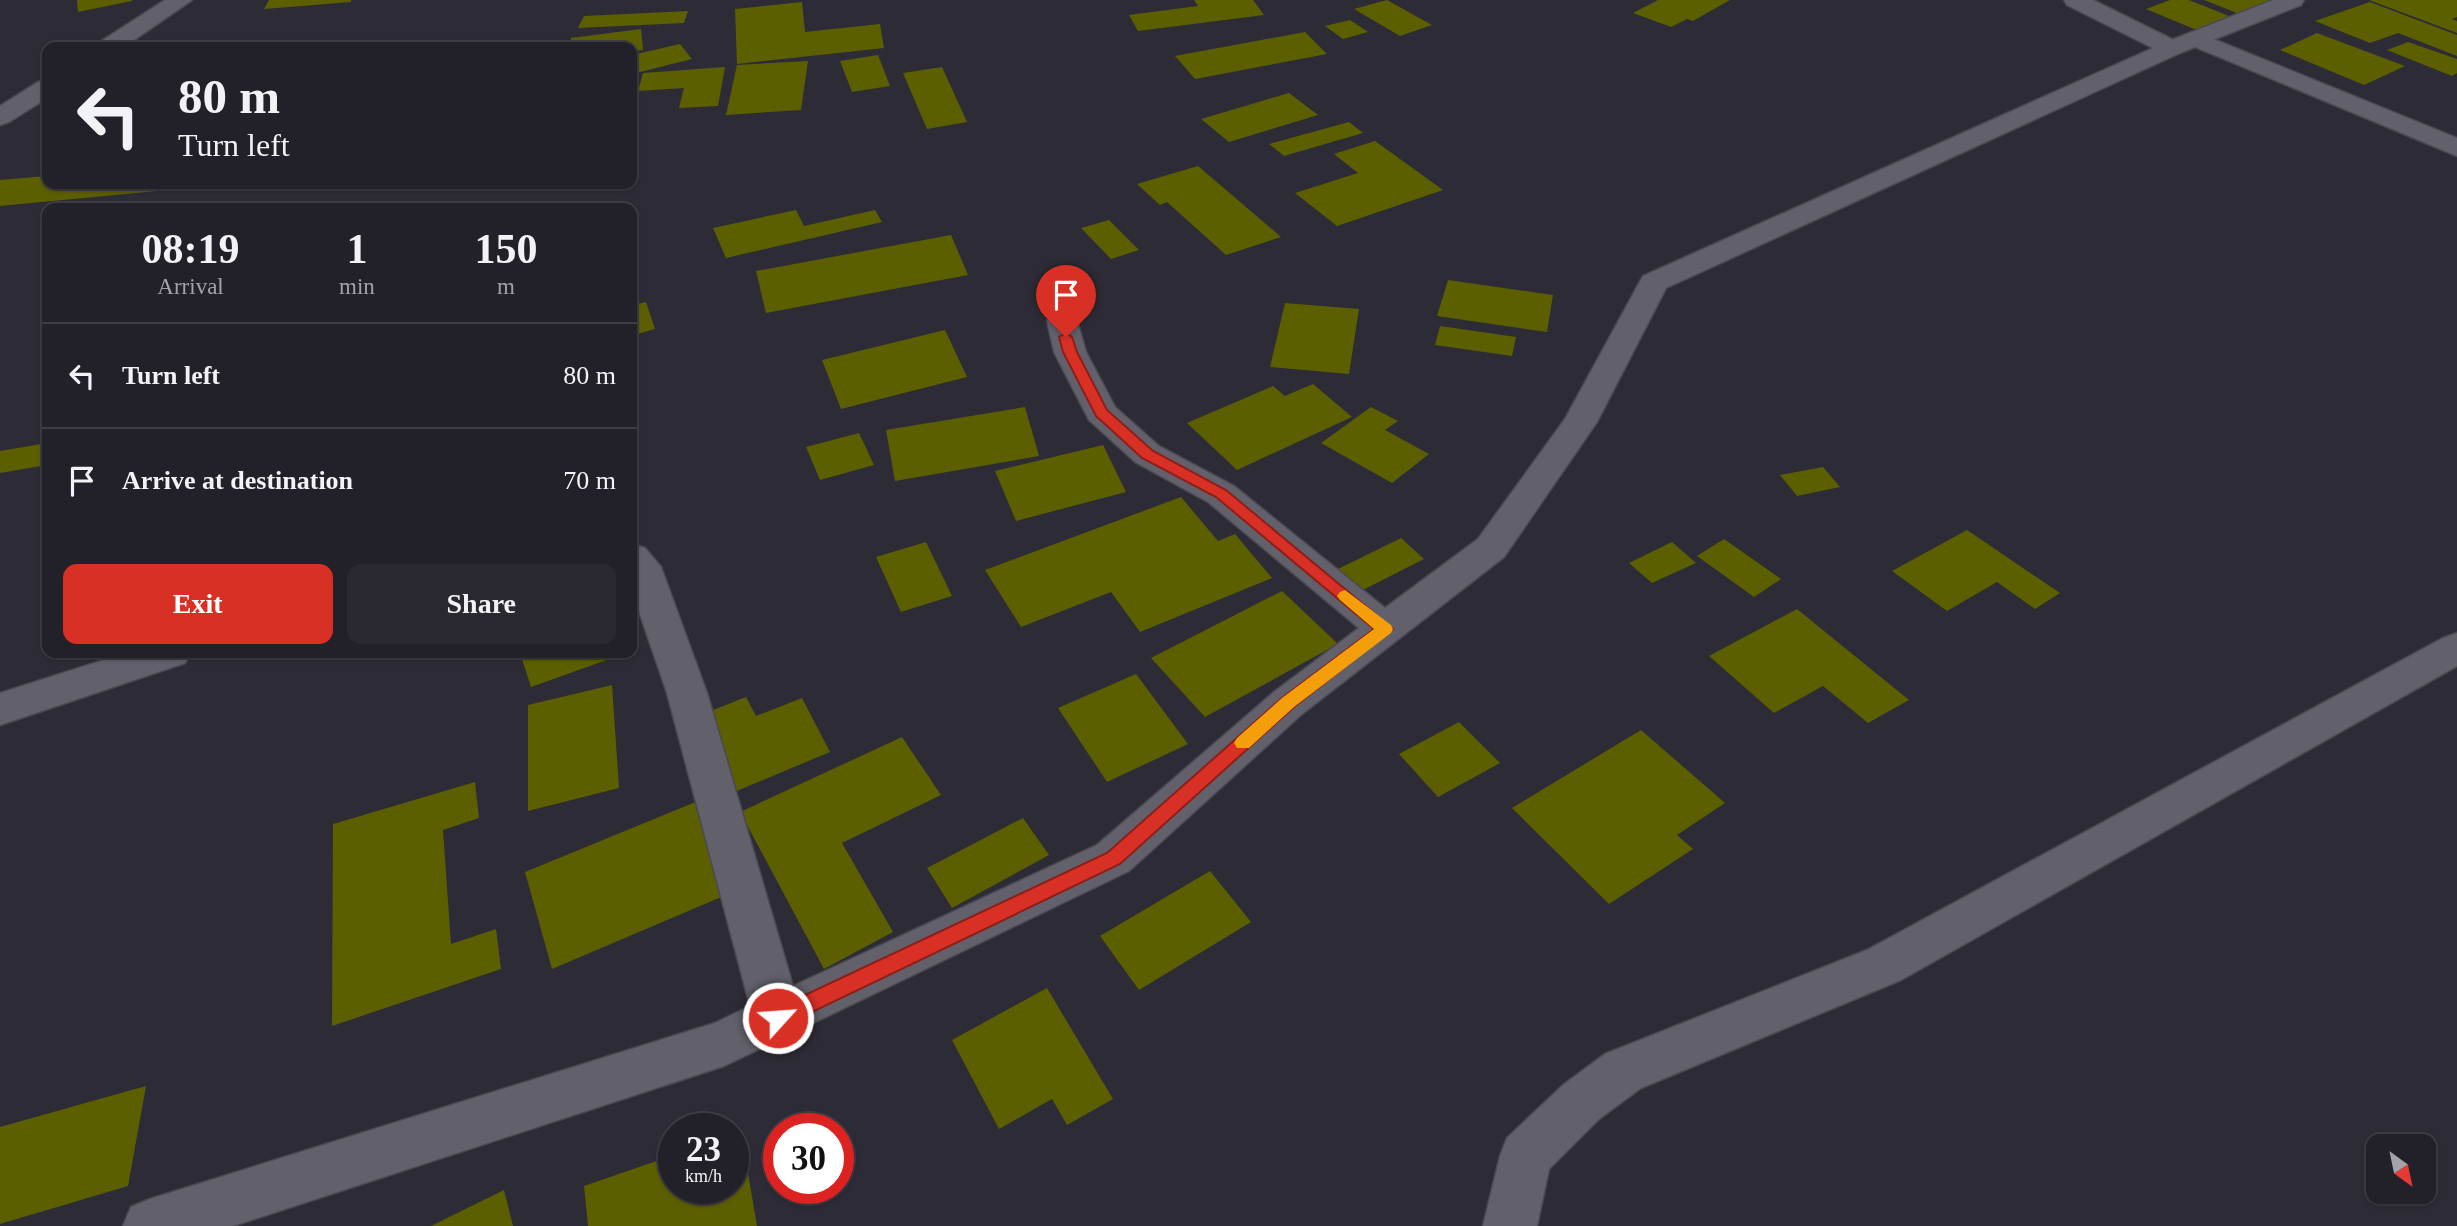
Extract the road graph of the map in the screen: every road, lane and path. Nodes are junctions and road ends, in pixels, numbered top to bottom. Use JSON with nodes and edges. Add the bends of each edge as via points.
{"nodes":[{"id":1,"x":181,"y":0,"type":"edge"},
{"id":2,"x":2075,"y":0,"type":"edge"},
{"id":3,"x":2293,"y":0,"type":"edge"},
{"id":4,"x":116,"y":42,"type":"edge"},
{"id":5,"x":2184,"y":43,"type":"junction"},
{"id":6,"x":42,"y":90,"type":"edge"},
{"id":7,"x":0,"y":117,"type":"edge"},
{"id":8,"x":2457,"y":130,"type":"edge"},
{"id":9,"x":2423,"y":134,"type":"junction"},
{"id":10,"x":2457,"y":148,"type":"edge"},
{"id":11,"x":1062,"y":321,"type":"dead end"},
{"id":12,"x":637,"y":562,"type":"edge"},
{"id":13,"x":1385,"y":629,"type":"junction"},
{"id":14,"x":2457,"y":648,"type":"edge"},
{"id":15,"x":157,"y":658,"type":"edge"},
{"id":16,"x":0,"y":709,"type":"edge"},
{"id":17,"x":778,"y":1018,"type":"junction"},
{"id":18,"x":150,"y":1226,"type":"edge"},
{"id":19,"x":1510,"y":1226,"type":"edge"}],
"edges":[{"from":1,"to":4,"type":"street"},
{"from":2,"to":5,"type":"street"},
{"from":3,"to":5,"type":"street"},
{"from":5,"to":9,"type":"street"},
{"from":5,"to":13,"type":"street","via":[[1654,282],[1580,422],[1491,548]]},
{"from":6,"to":7,"type":"street"},
{"from":8,"to":9,"type":"street"},
{"from":9,"to":10,"type":"street"},
{"from":11,"to":13,"type":"street","via":[[1070,352],[1101,413],[1147,454],[1221,494]]},
{"from":12,"to":17,"type":"street","via":[[687,693]]},
{"from":13,"to":17,"type":"street","via":[[1288,703],[1113,858]]},
{"from":14,"to":19,"type":"street","via":[[1884,965],[1623,1070],[1581,1102],[1526,1156]]},
{"from":15,"to":16,"type":"street"},
{"from":17,"to":18,"type":"street","via":[[724,1043]]}]}
